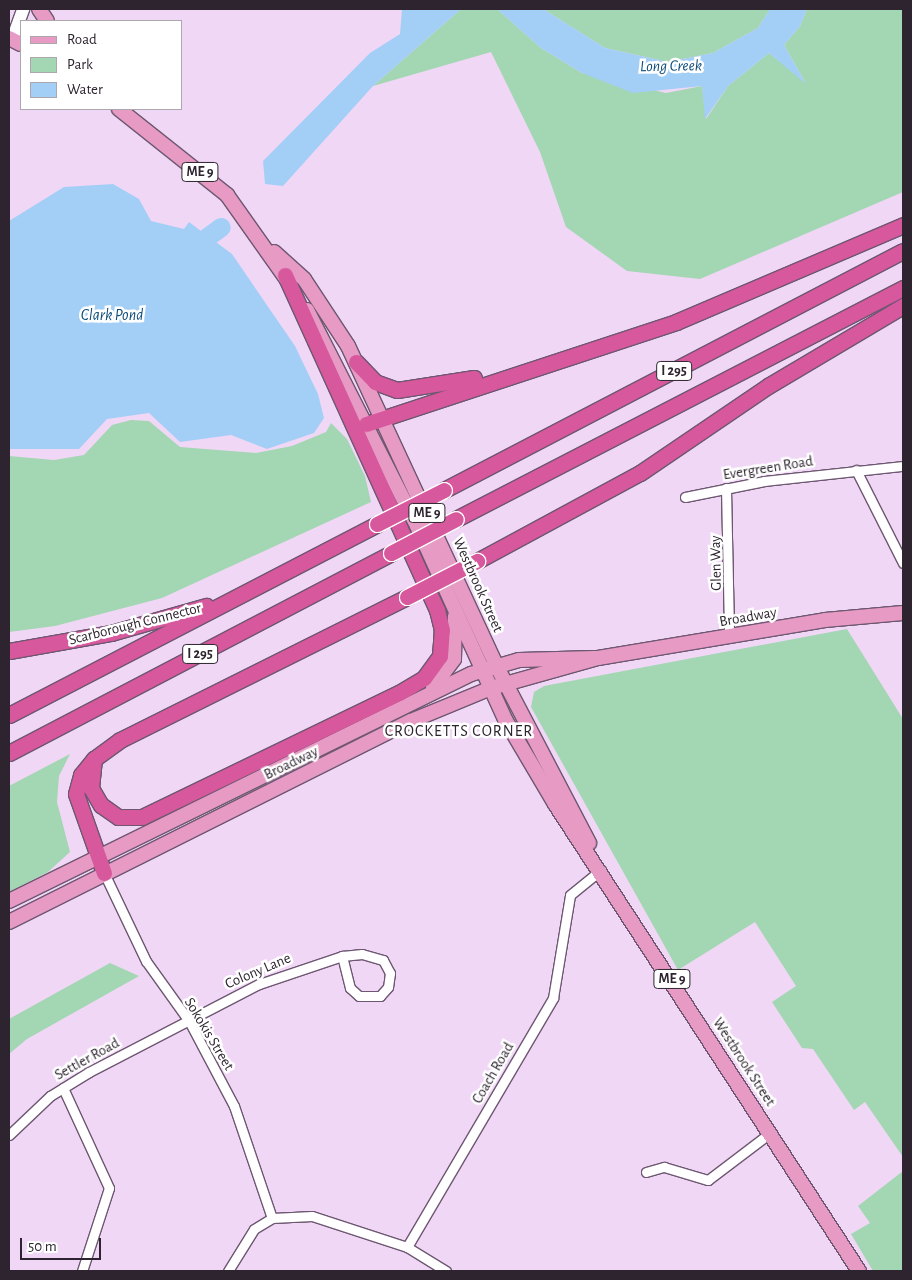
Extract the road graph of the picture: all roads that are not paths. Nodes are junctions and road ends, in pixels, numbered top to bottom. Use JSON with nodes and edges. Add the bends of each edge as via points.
{"nodes":[{"id":1,"x":23,"y":9,"type":"edge"},
{"id":2,"x":38,"y":9,"type":"edge"},
{"id":3,"x":46,"y":20,"type":"edge"},
{"id":4,"x":14,"y":41,"type":"edge"},
{"id":5,"x":121,"y":110,"type":"edge"},
{"id":6,"x":903,"y":225,"type":"edge"},
{"id":7,"x":268,"y":247,"type":"junction"},
{"id":8,"x":903,"y":251,"type":"edge"},
{"id":9,"x":284,"y":275,"type":"junction"},
{"id":10,"x":903,"y":288,"type":"edge"},
{"id":11,"x":903,"y":306,"type":"edge"},
{"id":12,"x":582,"y":353,"type":"junction"},
{"id":13,"x":356,"y":362,"type":"junction"},
{"id":14,"x":383,"y":416,"type":"junction"},
{"id":15,"x":366,"y":424,"type":"junction"},
{"id":16,"x":903,"y":466,"type":"edge"},
{"id":17,"x":856,"y":470,"type":"junction"},
{"id":18,"x":726,"y":488,"type":"junction"},
{"id":19,"x":685,"y":498,"type":"dead end"},
{"id":20,"x":903,"y":563,"type":"edge"},
{"id":21,"x":448,"y":592,"type":"junction"},
{"id":22,"x":232,"y":599,"type":"junction"},
{"id":23,"x":903,"y":613,"type":"edge"},
{"id":24,"x":729,"y":637,"type":"junction"},
{"id":25,"x":9,"y":651,"type":"edge"},
{"id":26,"x":598,"y":658,"type":"junction"},
{"id":27,"x":489,"y":667,"type":"junction"},
{"id":28,"x":505,"y":683,"type":"junction"},
{"id":29,"x":491,"y":688,"type":"junction"},
{"id":30,"x":417,"y":698,"type":"junction"},
{"id":31,"x":9,"y":715,"type":"edge"},
{"id":32,"x":84,"y":716,"type":"junction"},
{"id":33,"x":9,"y":753,"type":"edge"},
{"id":34,"x":94,"y":760,"type":"junction"},
{"id":35,"x":9,"y":762,"type":"edge"},
{"id":36,"x":97,"y":857,"type":"junction"},
{"id":37,"x":601,"y":870,"type":"junction"},
{"id":38,"x":104,"y":873,"type":"junction"},
{"id":39,"x":9,"y":901,"type":"edge"},
{"id":40,"x":9,"y":922,"type":"edge"},
{"id":41,"x":342,"y":956,"type":"junction"},
{"id":42,"x":189,"y":1021,"type":"junction"},
{"id":43,"x":63,"y":1088,"type":"junction"},
{"id":44,"x":770,"y":1133,"type":"junction"},
{"id":45,"x":9,"y":1135,"type":"edge"},
{"id":46,"x":646,"y":1172,"type":"dead end"},
{"id":47,"x":272,"y":1218,"type":"junction"},
{"id":48,"x":407,"y":1247,"type":"junction"},
{"id":49,"x":82,"y":1271,"type":"edge"},
{"id":50,"x":228,"y":1271,"type":"edge"},
{"id":51,"x":446,"y":1271,"type":"edge"},
{"id":52,"x":860,"y":1271,"type":"edge"}],
"edges":[{"from":1,"to":4,"type":"street"},
{"from":2,"to":3,"type":"main road"},
{"from":5,"to":7,"type":"main road","name":"Westbrook Street","number":"ME 9","via":[[227,195]]},
{"from":6,"to":12,"type":"highway","via":[[695,315]]},
{"from":7,"to":9,"type":"main road","name":"Westbrook Street","number":"ME 9"},
{"from":7,"to":13,"type":"main road","name":"Westbrook Street","number":"ME 9","via":[[304,279]]},
{"from":8,"to":22,"type":"highway","number":"I 295","bridge":true},
{"from":9,"to":15,"type":"main road","name":"Westbrook Street","number":"ME 9","via":[[324,337]]},
{"from":9,"to":34,"type":"highway","via":[[437,610],[442,630],[440,656],[424,678],[399,694],[148,815],[118,817],[101,805],[92,788]]},
{"from":10,"to":32,"type":"highway","number":"I 295","bridge":true},
{"from":11,"to":34,"type":"highway","bridge":true,"via":[[768,386],[640,474],[407,597],[120,740]]},
{"from":12,"to":13,"type":"highway","via":[[410,390],[380,385]]},
{"from":12,"to":14,"type":"highway"},
{"from":13,"to":14,"type":"main road","name":"Westbrook Street","number":"ME 9"},
{"from":14,"to":15,"type":"highway"},
{"from":14,"to":27,"type":"main road","name":"Westbrook Street","number":"ME 9"},
{"from":15,"to":21,"type":"main road","name":"Westbrook Street","number":"ME 9"},
{"from":16,"to":17,"type":"street","name":"Evergreen Road"},
{"from":17,"to":18,"type":"street","name":"Evergreen Road"},
{"from":17,"to":20,"type":"street"},
{"from":18,"to":19,"type":"street","name":"Evergreen Road"},
{"from":18,"to":24,"type":"street","name":"Glen Way"},
{"from":21,"to":27,"type":"main road","name":"Westbrook Street","number":"ME 9"},
{"from":21,"to":30,"type":"main road","via":[[457,629],[454,659],[443,678]]},
{"from":22,"to":25,"type":"highway","name":"Scarborough Connector","via":[[111,633]]},
{"from":22,"to":31,"type":"highway","number":"I 295"},
{"from":23,"to":24,"type":"main road","name":"Broadway"},
{"from":24,"to":26,"type":"main road","name":"Broadway"},
{"from":26,"to":27,"type":"main road","name":"Broadway","via":[[564,655]]},
{"from":26,"to":28,"type":"main road","name":"Broadway"},
{"from":27,"to":28,"type":"main road","name":"Westbrook Street","number":"ME 9"},
{"from":27,"to":29,"type":"main road","name":"Westbrook Street","number":"ME 9"},
{"from":27,"to":30,"type":"main road","name":"Broadway"},
{"from":28,"to":29,"type":"main road","name":"Broadway"},
{"from":28,"to":37,"type":"main road","name":"Westbrook Street","number":"ME 9"},
{"from":29,"to":37,"type":"main road","name":"Westbrook Street","number":"ME 9","via":[[555,804]]},
{"from":29,"to":38,"type":"main road","name":"Broadway","via":[[411,721]]},
{"from":30,"to":36,"type":"main road","name":"Broadway"},
{"from":32,"to":33,"type":"highway","number":"I 295"},
{"from":32,"to":35,"type":"highway"},
{"from":34,"to":36,"type":"highway","via":[[81,775],[76,794]]},
{"from":36,"to":38,"type":"highway"},
{"from":36,"to":39,"type":"main road","name":"Broadway"},
{"from":37,"to":44,"type":"main road","name":"Westbrook Street","number":"ME 9"},
{"from":37,"to":48,"type":"street","name":"Coach Road","via":[[570,895],[553,998]]},
{"from":38,"to":40,"type":"main road","name":"Broadway"},
{"from":38,"to":42,"type":"street","name":"Sokokis Street","via":[[146,961]]},
{"from":41,"to":41,"type":"street","name":"Colony Lane","via":[[350,988],[359,996],[380,996],[388,987],[390,973],[383,960],[373,955]]},
{"from":41,"to":42,"type":"street","name":"Colony Lane","via":[[268,980]]},
{"from":42,"to":43,"type":"street","name":"Settler Road"},
{"from":42,"to":47,"type":"street","name":"Sokokis Street","via":[[249,1139]]},
{"from":43,"to":45,"type":"street","name":"Settler Road"},
{"from":43,"to":49,"type":"street","via":[[109,1188]]},
{"from":44,"to":46,"type":"street","via":[[708,1180],[664,1167]]},
{"from":44,"to":52,"type":"main road","name":"Westbrook Street","number":"ME 9"},
{"from":47,"to":48,"type":"street","via":[[312,1216]]},
{"from":47,"to":50,"type":"street","via":[[254,1228]]},
{"from":48,"to":51,"type":"street"}]}
